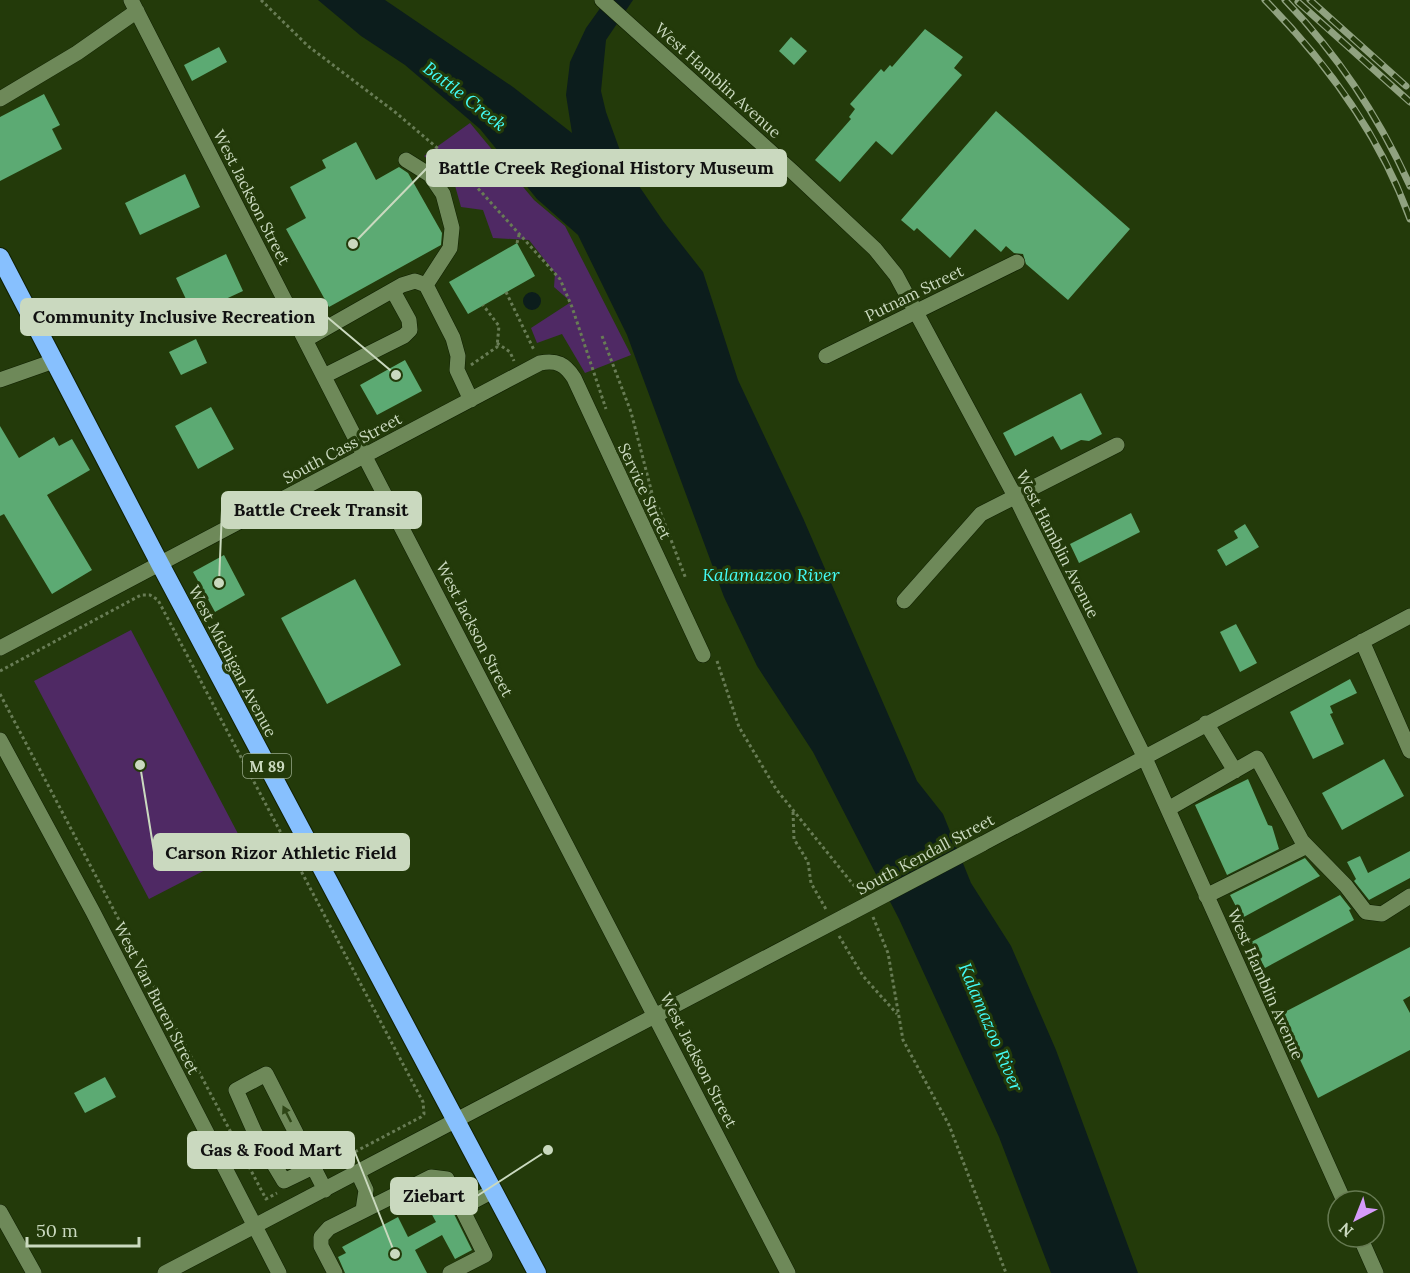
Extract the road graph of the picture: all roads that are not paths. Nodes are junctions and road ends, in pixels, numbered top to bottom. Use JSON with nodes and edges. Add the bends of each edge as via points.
{"nodes":[{"id":1,"x":602,"y":0,"type":"edge"},
{"id":2,"x":134,"y":6,"type":"edge"},
{"id":3,"x":0,"y":99,"type":"edge"},
{"id":4,"x":406,"y":160,"type":"dead end"},
{"id":5,"x":0,"y":257,"type":"edge"},
{"id":6,"x":1017,"y":262,"type":"dead end"},
{"id":7,"x":426,"y":285,"type":"junction"},
{"id":8,"x":7,"y":286,"type":"edge"},
{"id":9,"x":393,"y":291,"type":"junction"},
{"id":10,"x":914,"y":313,"type":"junction"},
{"id":11,"x":305,"y":340,"type":"junction"},
{"id":12,"x":826,"y":356,"type":"dead end"},
{"id":13,"x":54,"y":361,"type":"junction"},
{"id":14,"x":541,"y":363,"type":"joint"},
{"id":15,"x":324,"y":376,"type":"junction"},
{"id":16,"x":0,"y":380,"type":"edge"},
{"id":17,"x":471,"y":400,"type":"junction"},
{"id":18,"x":1117,"y":445,"type":"dead end"},
{"id":19,"x":365,"y":457,"type":"junction"},
{"id":20,"x":1016,"y":498,"type":"junction"},
{"id":21,"x":160,"y":564,"type":"junction"},
{"id":22,"x":904,"y":601,"type":"dead end"},
{"id":23,"x":1410,"y":616,"type":"edge"},
{"id":24,"x":1362,"y":641,"type":"junction"},
{"id":25,"x":0,"y":648,"type":"edge"},
{"id":26,"x":703,"y":655,"type":"dead end"},
{"id":27,"x":1206,"y":723,"type":"junction"},
{"id":28,"x":0,"y":740,"type":"edge"},
{"id":29,"x":1410,"y":751,"type":"edge"},
{"id":30,"x":1144,"y":756,"type":"junction"},
{"id":31,"x":1235,"y":771,"type":"junction"},
{"id":32,"x":1168,"y":809,"type":"junction"},
{"id":33,"x":1307,"y":846,"type":"junction"},
{"id":34,"x":1206,"y":896,"type":"junction"},
{"id":35,"x":1410,"y":896,"type":"edge"},
{"id":36,"x":656,"y":1017,"type":"junction"},
{"id":37,"x":455,"y":1121,"type":"junction"},
{"id":38,"x":315,"y":1170,"type":"junction"},
{"id":39,"x":358,"y":1173,"type":"junction"},
{"id":40,"x":1339,"y":1189,"type":"edge"},
{"id":41,"x":325,"y":1190,"type":"junction"},
{"id":42,"x":493,"y":1191,"type":"junction"},
{"id":43,"x":461,"y":1208,"type":"junction"},
{"id":44,"x":363,"y":1210,"type":"junction"},
{"id":45,"x":0,"y":1212,"type":"edge"},
{"id":46,"x":255,"y":1228,"type":"junction"},
{"id":47,"x":1365,"y":1249,"type":"edge"},
{"id":48,"x":34,"y":1273,"type":"edge"},
{"id":49,"x":165,"y":1273,"type":"edge"},
{"id":50,"x":279,"y":1273,"type":"edge"},
{"id":51,"x":335,"y":1273,"type":"edge"},
{"id":52,"x":450,"y":1273,"type":"edge"},
{"id":53,"x":537,"y":1273,"type":"edge"},
{"id":54,"x":788,"y":1273,"type":"edge"},
{"id":55,"x":1376,"y":1273,"type":"edge"}],
"edges":[{"from":1,"to":10,"type":"street","name":"West Hamblin Avenue","via":[[875,249],[896,274]]},
{"from":2,"to":3,"type":"street","via":[[78,52]]},
{"from":2,"to":11,"type":"street","name":"West Jackson Street"},
{"from":4,"to":7,"type":"street","via":[[430,175],[444,194],[452,228],[450,248]]},
{"from":5,"to":8,"type":"highway","name":"West Michigan Avenue","number":"M 89"},
{"from":6,"to":10,"type":"street","name":"Putnam Street"},
{"from":7,"to":9,"type":"street","via":[[415,280]]},
{"from":7,"to":17,"type":"street","via":[[453,338],[457,370]]},
{"from":8,"to":13,"type":"highway","name":"West Michigan Avenue","number":"M 89"},
{"from":9,"to":11,"type":"street"},
{"from":9,"to":15,"type":"street","via":[[409,320],[410,330]]},
{"from":10,"to":12,"type":"street","name":"Putnam Street"},
{"from":10,"to":20,"type":"street","name":"West Hamblin Avenue"},
{"from":11,"to":15,"type":"street","name":"West Jackson Street"},
{"from":13,"to":16,"type":"street"},
{"from":13,"to":21,"type":"highway","name":"West Michigan Avenue","number":"M 89"},
{"from":14,"to":17,"type":"street","name":"South Cass Street"},
{"from":14,"to":26,"type":"street","name":"Service Street","via":[[555,361],[566,366],[574,378]]},
{"from":15,"to":19,"type":"street","name":"West Jackson Street"},
{"from":17,"to":19,"type":"street","name":"South Cass Street"},
{"from":18,"to":20,"type":"street"},
{"from":19,"to":21,"type":"street","name":"South Cass Street"},
{"from":19,"to":36,"type":"street","name":"West Jackson Street"},
{"from":20,"to":22,"type":"street","via":[[981,514]]},
{"from":20,"to":30,"type":"street","name":"West Hamblin Avenue"},
{"from":21,"to":25,"type":"street","name":"South Cass Street"},
{"from":21,"to":37,"type":"highway","name":"West Michigan Avenue","number":"M 89"},
{"from":23,"to":24,"type":"street","name":"South Kendall Street"},
{"from":24,"to":27,"type":"street","name":"South Kendall Street"},
{"from":24,"to":29,"type":"street"},
{"from":27,"to":30,"type":"street","name":"South Kendall Street"},
{"from":27,"to":31,"type":"street"},
{"from":28,"to":46,"type":"street","name":"West Van Buren Street"},
{"from":30,"to":32,"type":"street","name":"West Hamblin Avenue"},
{"from":30,"to":36,"type":"street","name":"South Kendall Street","bridge":true},
{"from":31,"to":32,"type":"street"},
{"from":31,"to":33,"type":"street","via":[[1257,758]]},
{"from":32,"to":34,"type":"street","name":"West Hamblin Avenue"},
{"from":33,"to":34,"type":"street"},
{"from":33,"to":35,"type":"street","via":[[1366,912],[1382,914]]},
{"from":34,"to":40,"type":"street","name":"West Hamblin Avenue"},
{"from":36,"to":37,"type":"street","name":"South Kendall Street"},
{"from":36,"to":54,"type":"street","name":"West Jackson Street"},
{"from":37,"to":39,"type":"street","name":"South Kendall Street"},
{"from":37,"to":42,"type":"highway","name":"West Michigan Avenue","number":"M 89"},
{"from":38,"to":38,"type":"street","one_way":true,"via":[[266,1074],[236,1090],[255,1133],[285,1184]]},
{"from":38,"to":41,"type":"street"},
{"from":39,"to":41,"type":"street","name":"South Kendall Street"},
{"from":39,"to":44,"type":"street","via":[[366,1190]]},
{"from":41,"to":46,"type":"street","name":"South Kendall Street"},
{"from":42,"to":43,"type":"street"},
{"from":42,"to":53,"type":"highway","name":"West Michigan Avenue","number":"M 89"},
{"from":43,"to":44,"type":"street","via":[[447,1179],[431,1177]]},
{"from":43,"to":52,"type":"street","via":[[485,1255]]},
{"from":44,"to":51,"type":"street","via":[[329,1228],[321,1237],[321,1246]]},
{"from":45,"to":48,"type":"street"},
{"from":46,"to":49,"type":"street","name":"South Kendall Street"},
{"from":46,"to":50,"type":"street","name":"West Van Buren Street"},
{"from":47,"to":55,"type":"street"}]}
